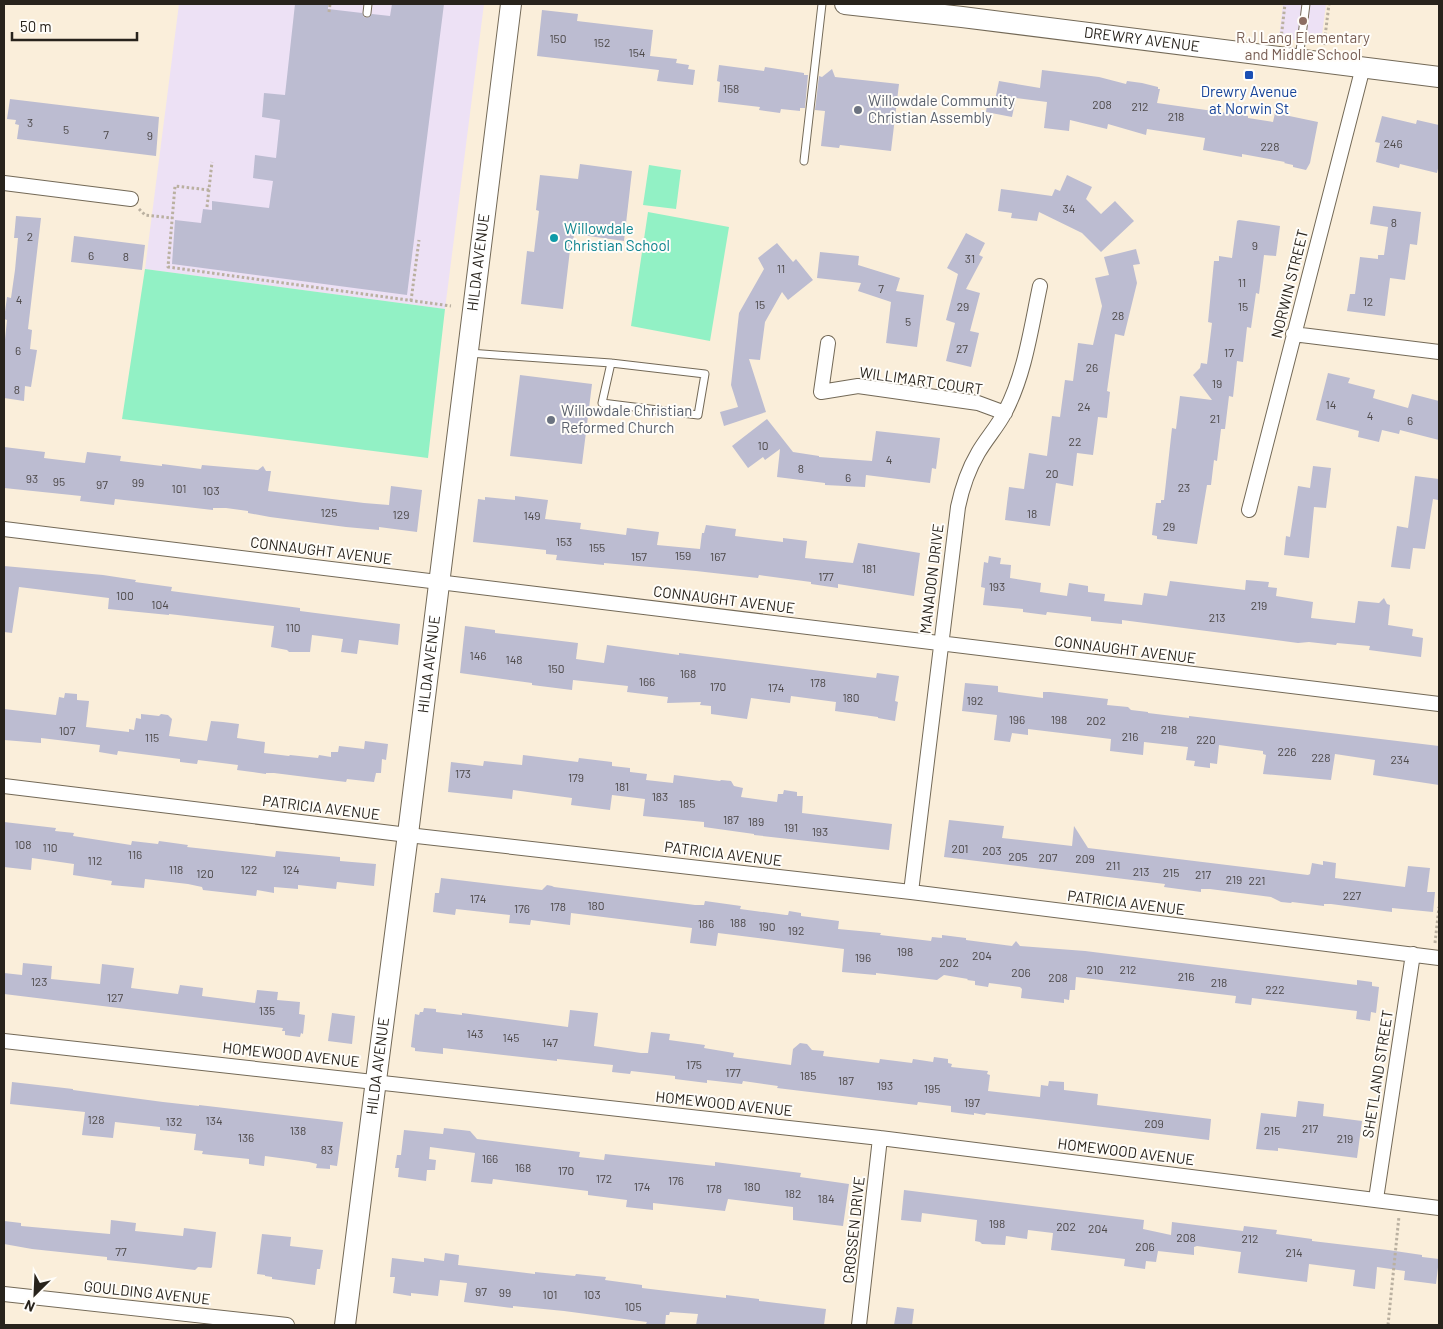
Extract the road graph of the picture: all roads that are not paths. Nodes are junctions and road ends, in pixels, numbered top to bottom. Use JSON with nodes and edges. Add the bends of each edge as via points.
{"nodes":[{"id":1,"x":368,"y":4,"type":"edge"},
{"id":2,"x":510,"y":4,"type":"edge"},
{"id":3,"x":822,"y":4,"type":"edge"},
{"id":4,"x":845,"y":4,"type":"edge"},
{"id":5,"x":1306,"y":4,"type":"edge"},
{"id":6,"x":367,"y":14,"type":"dead end"},
{"id":7,"x":1299,"y":59,"type":"junction"},
{"id":8,"x":1363,"y":67,"type":"junction"},
{"id":9,"x":1439,"y":77,"type":"edge"},
{"id":10,"x":804,"y":161,"type":"dead end"},
{"id":11,"x":4,"y":183,"type":"edge"},
{"id":12,"x":131,"y":199,"type":"road end"},
{"id":13,"x":1040,"y":286,"type":"dead end"},
{"id":14,"x":1293,"y":334,"type":"junction"},
{"id":15,"x":828,"y":343,"type":"dead end"},
{"id":16,"x":1439,"y":352,"type":"edge"},
{"id":17,"x":466,"y":353,"type":"junction"},
{"id":18,"x":611,"y":363,"type":"junction"},
{"id":19,"x":1005,"y":412,"type":"junction"},
{"id":20,"x":1250,"y":510,"type":"dead end"},
{"id":21,"x":4,"y":529,"type":"edge"},
{"id":22,"x":439,"y":581,"type":"junction"},
{"id":23,"x":940,"y":644,"type":"junction"},
{"id":24,"x":1439,"y":701,"type":"edge"},
{"id":25,"x":4,"y":786,"type":"edge"},
{"id":26,"x":408,"y":835,"type":"junction"},
{"id":27,"x":911,"y":892,"type":"junction"},
{"id":28,"x":1437,"y":952,"type":"edge"},
{"id":29,"x":1413,"y":954,"type":"junction"},
{"id":30,"x":4,"y":1041,"type":"edge"},
{"id":31,"x":375,"y":1081,"type":"junction"},
{"id":32,"x":880,"y":1138,"type":"junction"},
{"id":33,"x":1376,"y":1199,"type":"junction"},
{"id":34,"x":1439,"y":1208,"type":"edge"},
{"id":35,"x":4,"y":1294,"type":"edge"},
{"id":36,"x":288,"y":1325,"type":"edge"},
{"id":37,"x":345,"y":1325,"type":"edge"},
{"id":38,"x":859,"y":1325,"type":"edge"}],
"edges":[{"from":1,"to":6,"type":"lane"},
{"from":2,"to":17,"type":"street","name":"HILDA AVENUE"},
{"from":3,"to":10,"type":"lane"},
{"from":4,"to":7,"type":"street","name":"DREWRY AVENUE"},
{"from":5,"to":7,"type":"lane"},
{"from":7,"to":8,"type":"street","name":"DREWRY AVENUE"},
{"from":8,"to":9,"type":"street","name":"DREWRY AVENUE"},
{"from":8,"to":14,"type":"street","name":"NORWIN STREET"},
{"from":11,"to":12,"type":"street"},
{"from":13,"to":19,"type":"street","name":"MANADON DRIVE","via":[[1022,367]]},
{"from":14,"to":16,"type":"street"},
{"from":14,"to":20,"type":"street","name":"NORWIN STREET"},
{"from":15,"to":19,"type":"street","name":"WILLIMART COURT","via":[[821,392],[858,386],[978,403]]},
{"from":17,"to":18,"type":"lane"},
{"from":17,"to":22,"type":"street","name":"HILDA AVENUE"},
{"from":18,"to":18,"type":"lane","via":[[705,374],[698,415],[602,403]]},
{"from":19,"to":23,"type":"street","name":"MANADON DRIVE","via":[[978,452],[961,492]]},
{"from":21,"to":22,"type":"street","name":"CONNAUGHT AVENUE"},
{"from":22,"to":23,"type":"street","name":"CONNAUGHT AVENUE"},
{"from":22,"to":26,"type":"street","name":"HILDA AVENUE"},
{"from":23,"to":24,"type":"street","name":"CONNAUGHT AVENUE"},
{"from":23,"to":27,"type":"street","name":"MANADON DRIVE"},
{"from":25,"to":26,"type":"street","name":"PATRICIA AVENUE"},
{"from":26,"to":27,"type":"street","name":"PATRICIA AVENUE"},
{"from":26,"to":31,"type":"street","name":"HILDA AVENUE"},
{"from":27,"to":29,"type":"street","name":"PATRICIA AVENUE"},
{"from":28,"to":29,"type":"street","name":"PATRICIA AVENUE"},
{"from":29,"to":33,"type":"street","name":"SHETLAND STREET"},
{"from":30,"to":31,"type":"street","name":"HOMEWOOD AVENUE"},
{"from":31,"to":32,"type":"street","name":"HOMEWOOD AVENUE"},
{"from":31,"to":37,"type":"street","name":"HILDA AVENUE"},
{"from":32,"to":33,"type":"street","name":"HOMEWOOD AVENUE"},
{"from":32,"to":38,"type":"street","name":"CROSSEN DRIVE"},
{"from":33,"to":34,"type":"street","name":"HOMEWOOD AVENUE"},
{"from":35,"to":36,"type":"street","name":"GOULDING AVENUE"}]}
